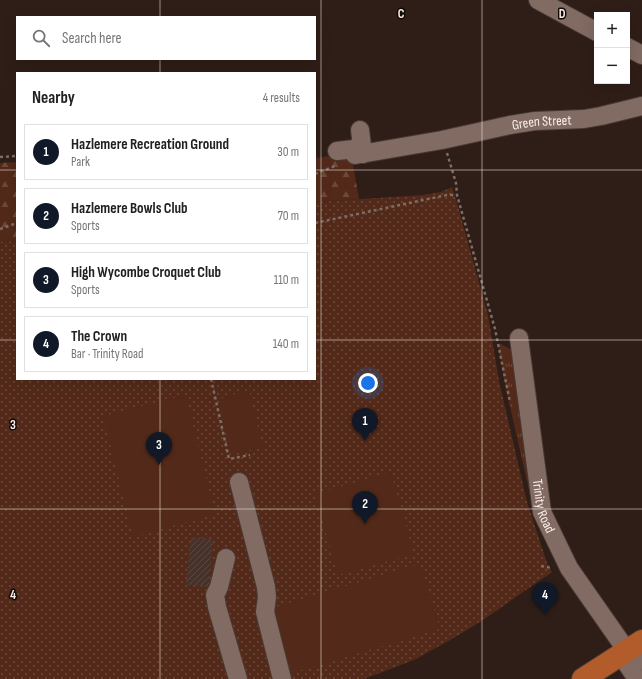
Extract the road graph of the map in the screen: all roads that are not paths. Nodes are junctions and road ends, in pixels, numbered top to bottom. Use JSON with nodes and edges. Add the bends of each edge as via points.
{"nodes":[{"id":1,"x":538,"y":0,"type":"edge"},
{"id":2,"x":594,"y":30,"type":"edge"},
{"id":3,"x":630,"y":49,"type":"edge"},
{"id":4,"x":642,"y":55,"type":"edge"},
{"id":5,"x":642,"y":106,"type":"edge"},
{"id":6,"x":360,"y":130,"type":"dead end"},
{"id":7,"x":337,"y":151,"type":"dead end"},
{"id":8,"x":363,"y":154,"type":"junction"},
{"id":9,"x":519,"y":338,"type":"dead end"},
{"id":10,"x":239,"y":482,"type":"dead end"},
{"id":11,"x":226,"y":558,"type":"dead end"},
{"id":12,"x":633,"y":651,"type":"edge"},
{"id":13,"x":238,"y":679,"type":"edge"},
{"id":14,"x":282,"y":679,"type":"edge"},
{"id":15,"x":583,"y":679,"type":"edge"},
{"id":16,"x":637,"y":679,"type":"edge"}],
"edges":[{"from":1,"to":2,"type":"street"},
{"from":3,"to":4,"type":"street"},
{"from":5,"to":8,"type":"street","name":"Green Street","via":[[584,119],[510,125]]},
{"from":6,"to":8,"type":"street"},
{"from":7,"to":8,"type":"street","via":[[354,149],[355,155]]},
{"from":9,"to":12,"type":"street","name":"Trinity Road","via":[[542,512],[569,568]]},
{"from":10,"to":14,"type":"street","via":[[266,587],[265,612]]},
{"from":11,"to":13,"type":"street","via":[[215,595]]},
{"from":12,"to":15,"type":"main road"},
{"from":12,"to":16,"type":"street","name":"Trinity Road"}]}
